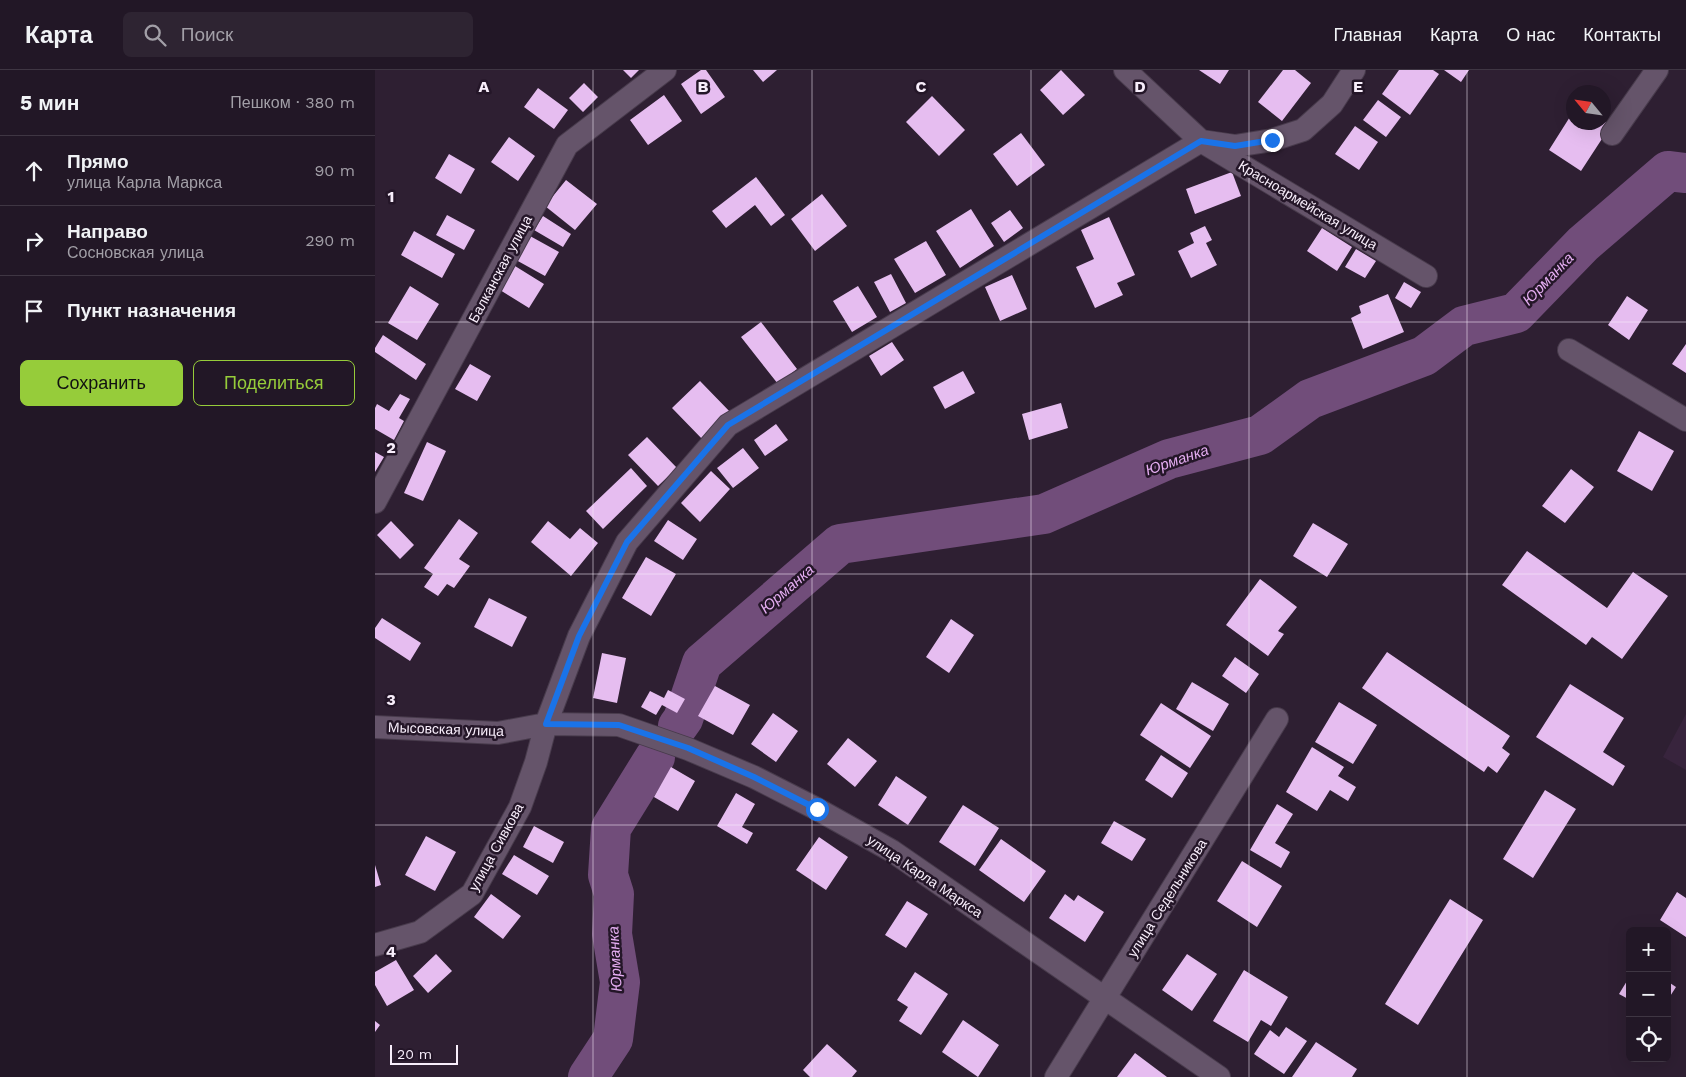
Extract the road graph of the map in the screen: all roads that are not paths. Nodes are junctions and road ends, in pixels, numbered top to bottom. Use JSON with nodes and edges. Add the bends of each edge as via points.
{"nodes":[{"id":1,"x":665,"y":70,"type":"edge"},
{"id":2,"x":1125,"y":70,"type":"edge"},
{"id":3,"x":1354,"y":70,"type":"edge"},
{"id":4,"x":1657,"y":70,"type":"edge"},
{"id":5,"x":1612,"y":134,"type":"dead end"},
{"id":6,"x":1201,"y":141,"type":"junction"},
{"id":7,"x":1426,"y":276,"type":"dead end"},
{"id":8,"x":1569,"y":350,"type":"dead end"},
{"id":9,"x":1686,"y":420,"type":"edge"},
{"id":10,"x":375,"y":502,"type":"edge"},
{"id":11,"x":1277,"y":719,"type":"dead end"},
{"id":12,"x":546,"y":724,"type":"junction"},
{"id":13,"x":375,"y":727,"type":"edge"},
{"id":14,"x":375,"y":945,"type":"edge"},
{"id":15,"x":1106,"y":998,"type":"junction"},
{"id":16,"x":1056,"y":1077,"type":"edge"},
{"id":17,"x":1219,"y":1077,"type":"edge"}],
"edges":[{"from":1,"to":10,"type":"street","name":"Балканская улица","via":[[567,145]]},
{"from":2,"to":6,"type":"street","name":"Красноармейская улица"},
{"from":3,"to":6,"type":"street","via":[[1332,104],[1303,130],[1272,140],[1235,146]]},
{"from":4,"to":5,"type":"street"},
{"from":6,"to":7,"type":"street","name":"Красноармейская улица"},
{"from":6,"to":12,"type":"street","name":"улица Сивкова","via":[[728,425],[627,542],[579,636]]},
{"from":8,"to":9,"type":"street"},
{"from":11,"to":15,"type":"street","name":"улица Седельникова"},
{"from":12,"to":13,"type":"street","name":"Мысовская улица","via":[[498,734]]},
{"from":12,"to":14,"type":"street","name":"улица Сивкова","via":[[520,807],[472,894],[420,932]]},
{"from":12,"to":15,"type":"street","name":"улица Карла Маркса","via":[[619,725],[688,748],[754,777],[892,851]]},
{"from":15,"to":16,"type":"street","name":"улица Седельникова"},
{"from":15,"to":17,"type":"street","name":"улица Карла Маркса"}]}
